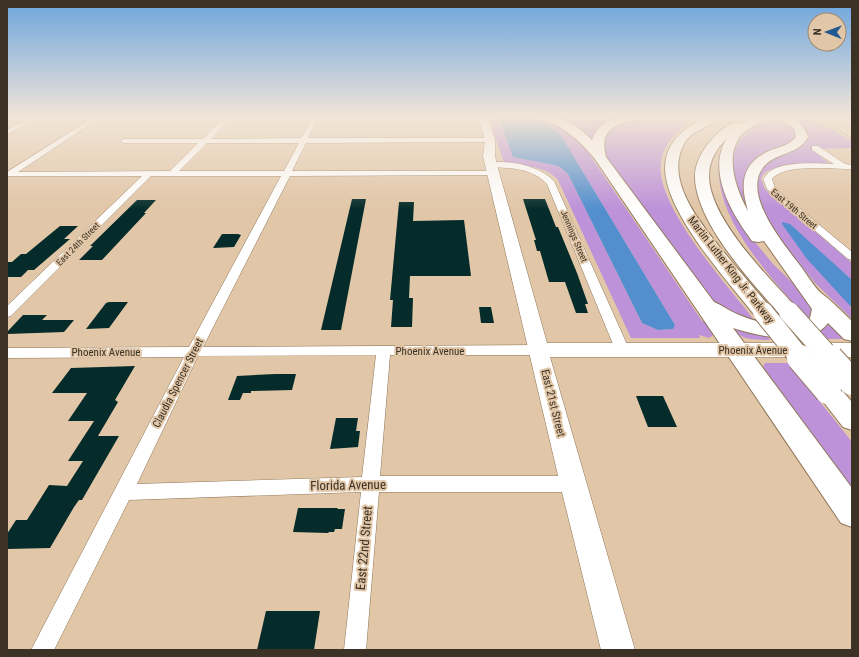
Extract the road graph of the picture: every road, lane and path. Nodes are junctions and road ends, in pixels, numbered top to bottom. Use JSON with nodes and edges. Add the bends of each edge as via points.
{"nodes":[{"id":1,"x":50,"y":148,"type":"edge"},
{"id":2,"x":199,"y":148,"type":"edge"},
{"id":3,"x":300,"y":148,"type":"edge"},
{"id":4,"x":483,"y":148,"type":"edge"},
{"id":5,"x":490,"y":148,"type":"edge"},
{"id":6,"x":592,"y":148,"type":"edge"},
{"id":7,"x":596,"y":148,"type":"edge"},
{"id":8,"x":677,"y":148,"type":"edge"},
{"id":9,"x":712,"y":148,"type":"edge"},
{"id":10,"x":729,"y":148,"type":"edge"},
{"id":11,"x":789,"y":148,"type":"edge"},
{"id":12,"x":815,"y":148,"type":"dead end"},
{"id":13,"x":600,"y":157,"type":"junction"},
{"id":14,"x":491,"y":165,"type":"junction"},
{"id":15,"x":848,"y":167,"type":"edge"},
{"id":16,"x":852,"y":172,"type":"edge"},
{"id":17,"x":8,"y":174,"type":"edge"},
{"id":18,"x":149,"y":174,"type":"junction"},
{"id":19,"x":172,"y":174,"type":"junction"},
{"id":20,"x":286,"y":174,"type":"junction"},
{"id":21,"x":852,"y":257,"type":"edge"},
{"id":22,"x":696,"y":293,"type":"junction"},
{"id":23,"x":815,"y":297,"type":"junction"},
{"id":24,"x":7,"y":313,"type":"edge"},
{"id":25,"x":852,"y":334,"type":"edge"},
{"id":26,"x":539,"y":350,"type":"junction"},
{"id":27,"x":622,"y":350,"type":"junction"},
{"id":28,"x":736,"y":350,"type":"junction"},
{"id":29,"x":852,"y":350,"type":"edge"},
{"id":30,"x":383,"y":351,"type":"junction"},
{"id":31,"x":194,"y":352,"type":"junction"},
{"id":32,"x":7,"y":353,"type":"edge"},
{"id":33,"x":852,"y":382,"type":"edge"},
{"id":34,"x":852,"y":420,"type":"edge"},
{"id":35,"x":370,"y":484,"type":"junction"},
{"id":36,"x":573,"y":484,"type":"junction"},
{"id":37,"x":124,"y":492,"type":"junction"},
{"id":38,"x":852,"y":513,"type":"edge"},
{"id":39,"x":42,"y":650,"type":"edge"},
{"id":40,"x":355,"y":650,"type":"edge"},
{"id":41,"x":618,"y":650,"type":"edge"}],
"edges":[{"from":1,"to":17,"type":"street"},
{"from":2,"to":19,"type":"street"},
{"from":3,"to":20,"type":"street","name":"Claudia Spencer Street"},
{"from":4,"to":14,"type":"street","name":"East 21st Street"},
{"from":5,"to":14,"type":"street","name":"East 21st Street"},
{"from":6,"to":13,"type":"highway"},
{"from":7,"to":13,"type":"highway"},
{"from":8,"to":34,"type":"highway","name":"Martin Luther King Jr. Parkway","bridge":true,"via":[[672,163],[675,188],[698,231]]},
{"from":9,"to":33,"type":"highway","name":"Martin Luther King Jr. Parkway","bridge":true,"via":[[703,167],[703,186],[718,222],[739,254]]},
{"from":10,"to":23,"type":"highway","via":[[727,164],[730,189],[739,210],[750,229]]},
{"from":11,"to":23,"type":"highway","via":[[757,164],[750,184],[752,197],[758,217],[767,233]]},
{"from":12,"to":15,"type":"street"},
{"from":13,"to":22,"type":"highway"},
{"from":14,"to":20,"type":"street","name":"Jennings Street"},
{"from":14,"to":26,"type":"street","name":"East 21st Street"},
{"from":14,"to":27,"type":"street","name":"Jennings Street","via":[[530,170],[547,177]]},
{"from":15,"to":16,"type":"street"},
{"from":15,"to":21,"type":"street","name":"East 19th Street","via":[[782,169],[769,174],[767,182],[771,189]]},
{"from":17,"to":18,"type":"street","name":"Jennings Street"},
{"from":18,"to":19,"type":"street","name":"Jennings Street"},
{"from":18,"to":24,"type":"street","name":"East 24th Street"},
{"from":19,"to":20,"type":"street","name":"Jennings Street"},
{"from":20,"to":31,"type":"street","name":"Claudia Spencer Street"},
{"from":22,"to":23,"type":"highway","via":[[713,311],[735,322],[770,330],[791,331],[817,324],[822,309]]},
{"from":22,"to":28,"type":"highway"},
{"from":23,"to":25,"type":"highway"},
{"from":26,"to":27,"type":"street","name":"Phoenix Avenue"},
{"from":26,"to":30,"type":"street","name":"Phoenix Avenue"},
{"from":26,"to":36,"type":"street","name":"East 21st Street"},
{"from":27,"to":28,"type":"street","name":"Phoenix Avenue"},
{"from":28,"to":29,"type":"street","name":"Phoenix Avenue"},
{"from":28,"to":38,"type":"highway"},
{"from":30,"to":31,"type":"street","name":"Phoenix Avenue"},
{"from":30,"to":35,"type":"street","name":"East 22nd Street"},
{"from":31,"to":32,"type":"street","name":"Phoenix Avenue"},
{"from":31,"to":37,"type":"street","name":"Claudia Spencer Street"},
{"from":35,"to":36,"type":"street","name":"Florida Avenue"},
{"from":35,"to":37,"type":"street","name":"Florida Avenue"},
{"from":35,"to":40,"type":"street","name":"East 22nd Street"},
{"from":36,"to":41,"type":"street","name":"East 21st Street"},
{"from":37,"to":39,"type":"street","name":"Claudia Spencer Street"}]}
